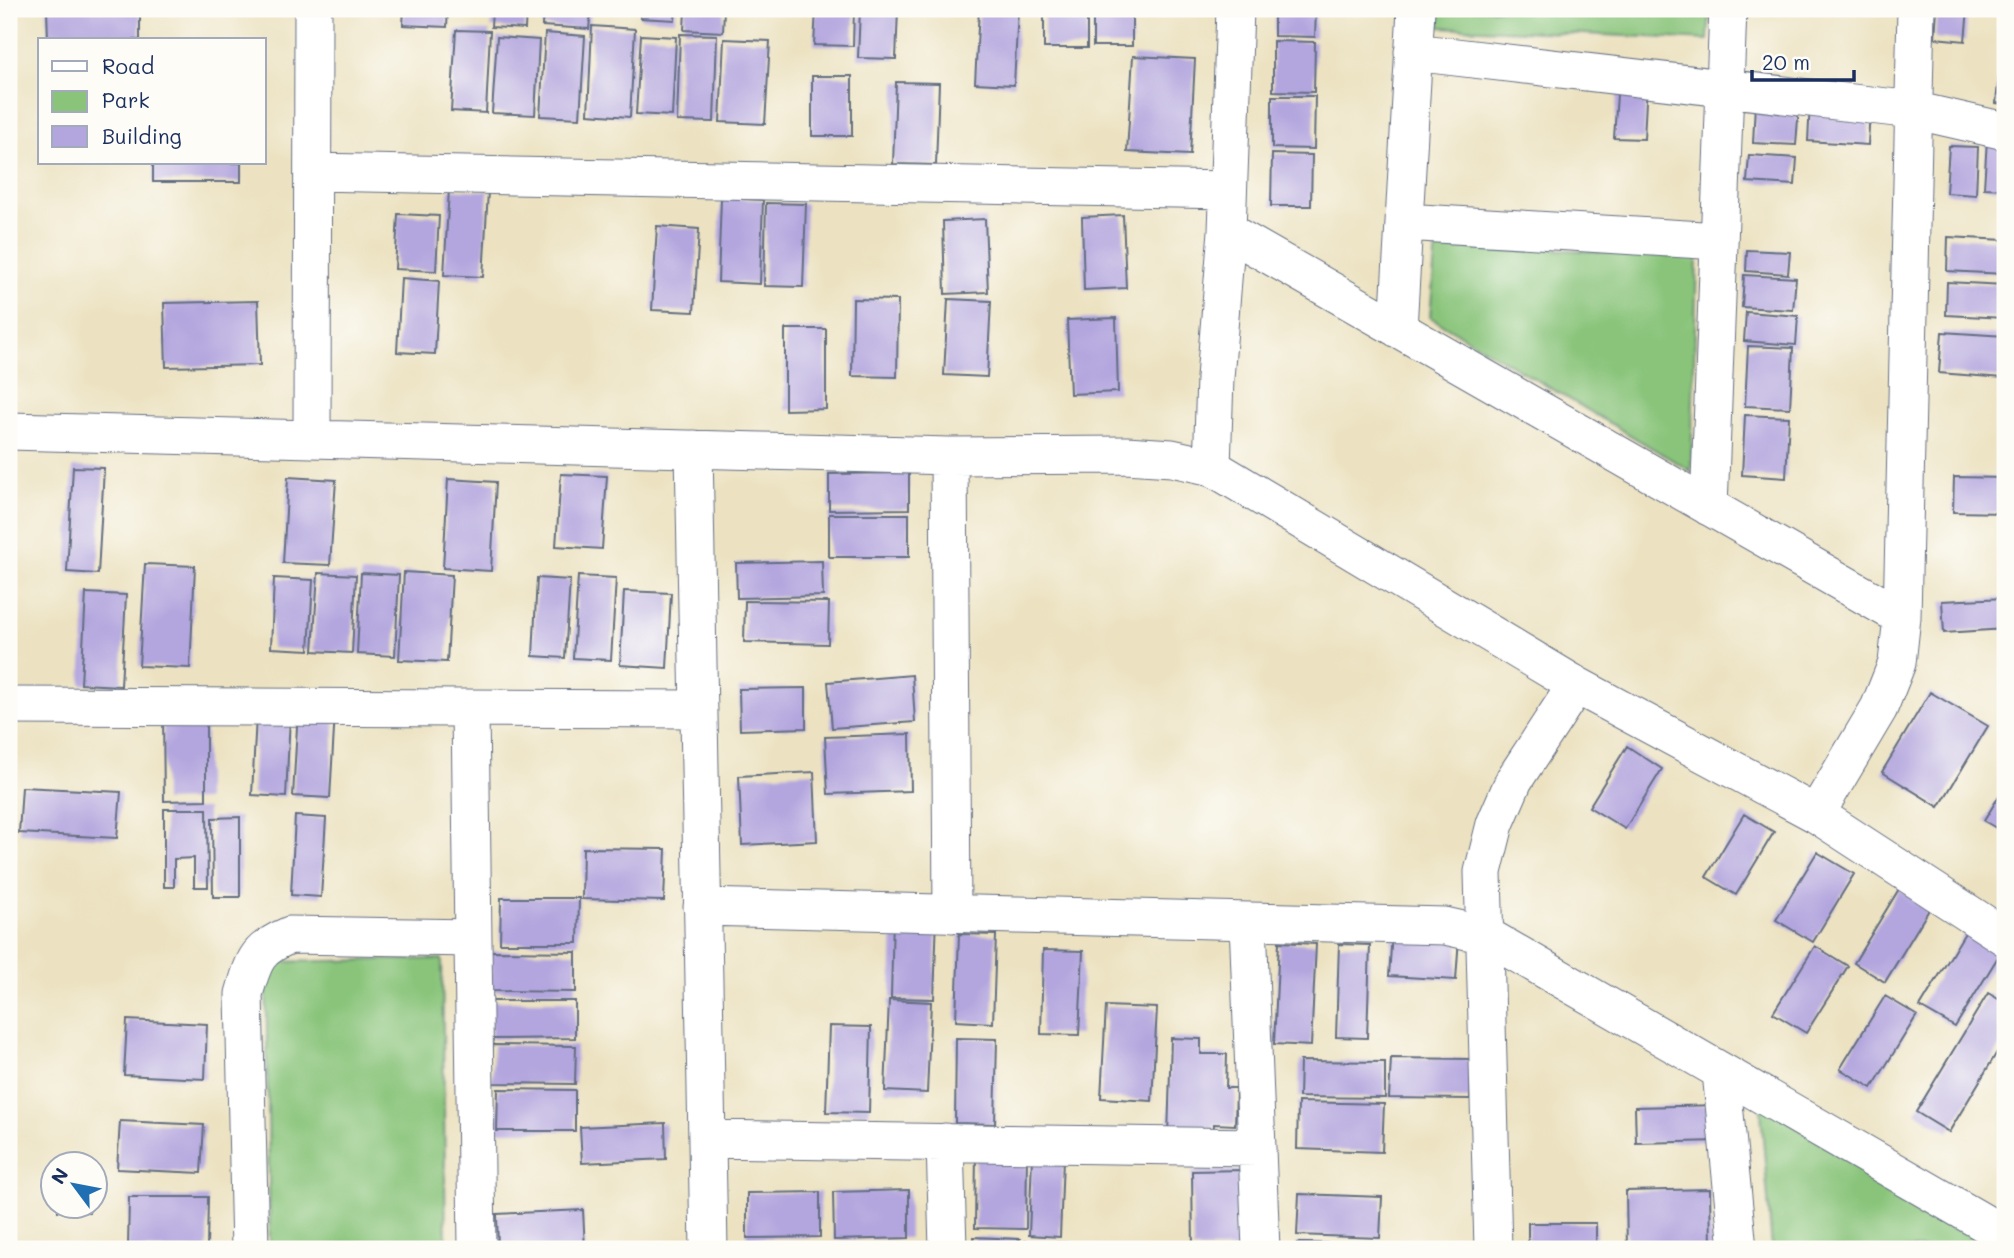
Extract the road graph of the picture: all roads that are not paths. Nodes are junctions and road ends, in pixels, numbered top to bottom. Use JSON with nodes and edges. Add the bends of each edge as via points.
{"nodes":[{"id":1,"x":313,"y":9,"type":"edge"},
{"id":2,"x":1235,"y":9,"type":"edge"},
{"id":3,"x":1416,"y":9,"type":"edge"},
{"id":4,"x":1728,"y":9,"type":"edge"},
{"id":5,"x":1916,"y":9,"type":"edge"},
{"id":6,"x":1413,"y":52,"type":"junction"},
{"id":7,"x":1725,"y":88,"type":"junction"},
{"id":8,"x":1913,"y":110,"type":"junction"},
{"id":9,"x":2005,"y":131,"type":"edge"},
{"id":10,"x":313,"y":172,"type":"junction"},
{"id":11,"x":1228,"y":190,"type":"junction"},
{"id":12,"x":1404,"y":222,"type":"junction"},
{"id":13,"x":1227,"y":231,"type":"junction"},
{"id":14,"x":1719,"y":242,"type":"junction"},
{"id":15,"x":1398,"y":329,"type":"junction"},
{"id":16,"x":9,"y":431,"type":"edge"},
{"id":17,"x":312,"y":439,"type":"junction"},
{"id":18,"x":694,"y":449,"type":"junction"},
{"id":19,"x":949,"y":457,"type":"junction"},
{"id":20,"x":1212,"y":467,"type":"junction"},
{"id":21,"x":1709,"y":507,"type":"junction"},
{"id":22,"x":1902,"y":617,"type":"junction"},
{"id":23,"x":1576,"y":685,"type":"junction"},
{"id":24,"x":9,"y":706,"type":"edge"},
{"id":25,"x":470,"y":709,"type":"junction"},
{"id":26,"x":699,"y":709,"type":"junction"},
{"id":27,"x":1816,"y":814,"type":"junction"},
{"id":28,"x":702,"y":907,"type":"junction"},
{"id":29,"x":952,"y":914,"type":"junction"},
{"id":30,"x":1248,"y":922,"type":"junction"},
{"id":31,"x":1485,"y":935,"type":"junction"},
{"id":32,"x":2005,"y":937,"type":"edge"},
{"id":33,"x":473,"y":938,"type":"junction"},
{"id":34,"x":1721,"y":1072,"type":"junction"},
{"id":35,"x":707,"y":1139,"type":"junction"},
{"id":36,"x":945,"y":1142,"type":"junction"},
{"id":37,"x":1257,"y":1147,"type":"junction"},
{"id":38,"x":2005,"y":1235,"type":"edge"},
{"id":39,"x":250,"y":1249,"type":"edge"},
{"id":40,"x":477,"y":1249,"type":"edge"},
{"id":41,"x":709,"y":1249,"type":"edge"},
{"id":42,"x":948,"y":1249,"type":"edge"},
{"id":43,"x":1261,"y":1249,"type":"edge"},
{"id":44,"x":1493,"y":1249,"type":"edge"},
{"id":45,"x":1738,"y":1249,"type":"edge"}],
"edges":[{"from":1,"to":10,"type":"street"},
{"from":2,"to":11,"type":"street"},
{"from":3,"to":6,"type":"street"},
{"from":4,"to":7,"type":"street"},
{"from":5,"to":8,"type":"street"},
{"from":6,"to":7,"type":"street"},
{"from":6,"to":12,"type":"street"},
{"from":7,"to":8,"type":"street"},
{"from":7,"to":14,"type":"street"},
{"from":8,"to":9,"type":"street"},
{"from":8,"to":22,"type":"street"},
{"from":10,"to":11,"type":"street"},
{"from":10,"to":17,"type":"street"},
{"from":11,"to":13,"type":"street"},
{"from":12,"to":14,"type":"street"},
{"from":12,"to":15,"type":"street"},
{"from":13,"to":15,"type":"street"},
{"from":13,"to":20,"type":"street"},
{"from":14,"to":21,"type":"street"},
{"from":15,"to":21,"type":"street"},
{"from":16,"to":17,"type":"street"},
{"from":17,"to":18,"type":"street"},
{"from":18,"to":19,"type":"street"},
{"from":18,"to":26,"type":"street"},
{"from":19,"to":20,"type":"street","via":[[1126,455]]},
{"from":19,"to":29,"type":"street"},
{"from":20,"to":23,"type":"street"},
{"from":21,"to":22,"type":"street"},
{"from":22,"to":27,"type":"street","via":[[1897,663],[1879,708]]},
{"from":23,"to":27,"type":"street"},
{"from":23,"to":31,"type":"street","via":[[1514,780],[1496,824],[1483,872]]},
{"from":24,"to":25,"type":"street"},
{"from":25,"to":26,"type":"street"},
{"from":25,"to":33,"type":"street"},
{"from":26,"to":28,"type":"street"},
{"from":27,"to":32,"type":"street"},
{"from":28,"to":29,"type":"street"},
{"from":28,"to":35,"type":"street"},
{"from":29,"to":30,"type":"street"},
{"from":30,"to":31,"type":"street","via":[[1445,926]]},
{"from":30,"to":37,"type":"street"},
{"from":31,"to":34,"type":"street"},
{"from":31,"to":44,"type":"street"},
{"from":33,"to":39,"type":"street","via":[[290,935],[273,942],[254,960],[244,994]]},
{"from":33,"to":40,"type":"street"},
{"from":34,"to":38,"type":"street"},
{"from":34,"to":45,"type":"street"},
{"from":35,"to":36,"type":"street"},
{"from":35,"to":41,"type":"street"},
{"from":36,"to":37,"type":"street"},
{"from":36,"to":42,"type":"street"},
{"from":37,"to":43,"type":"street"}]}
